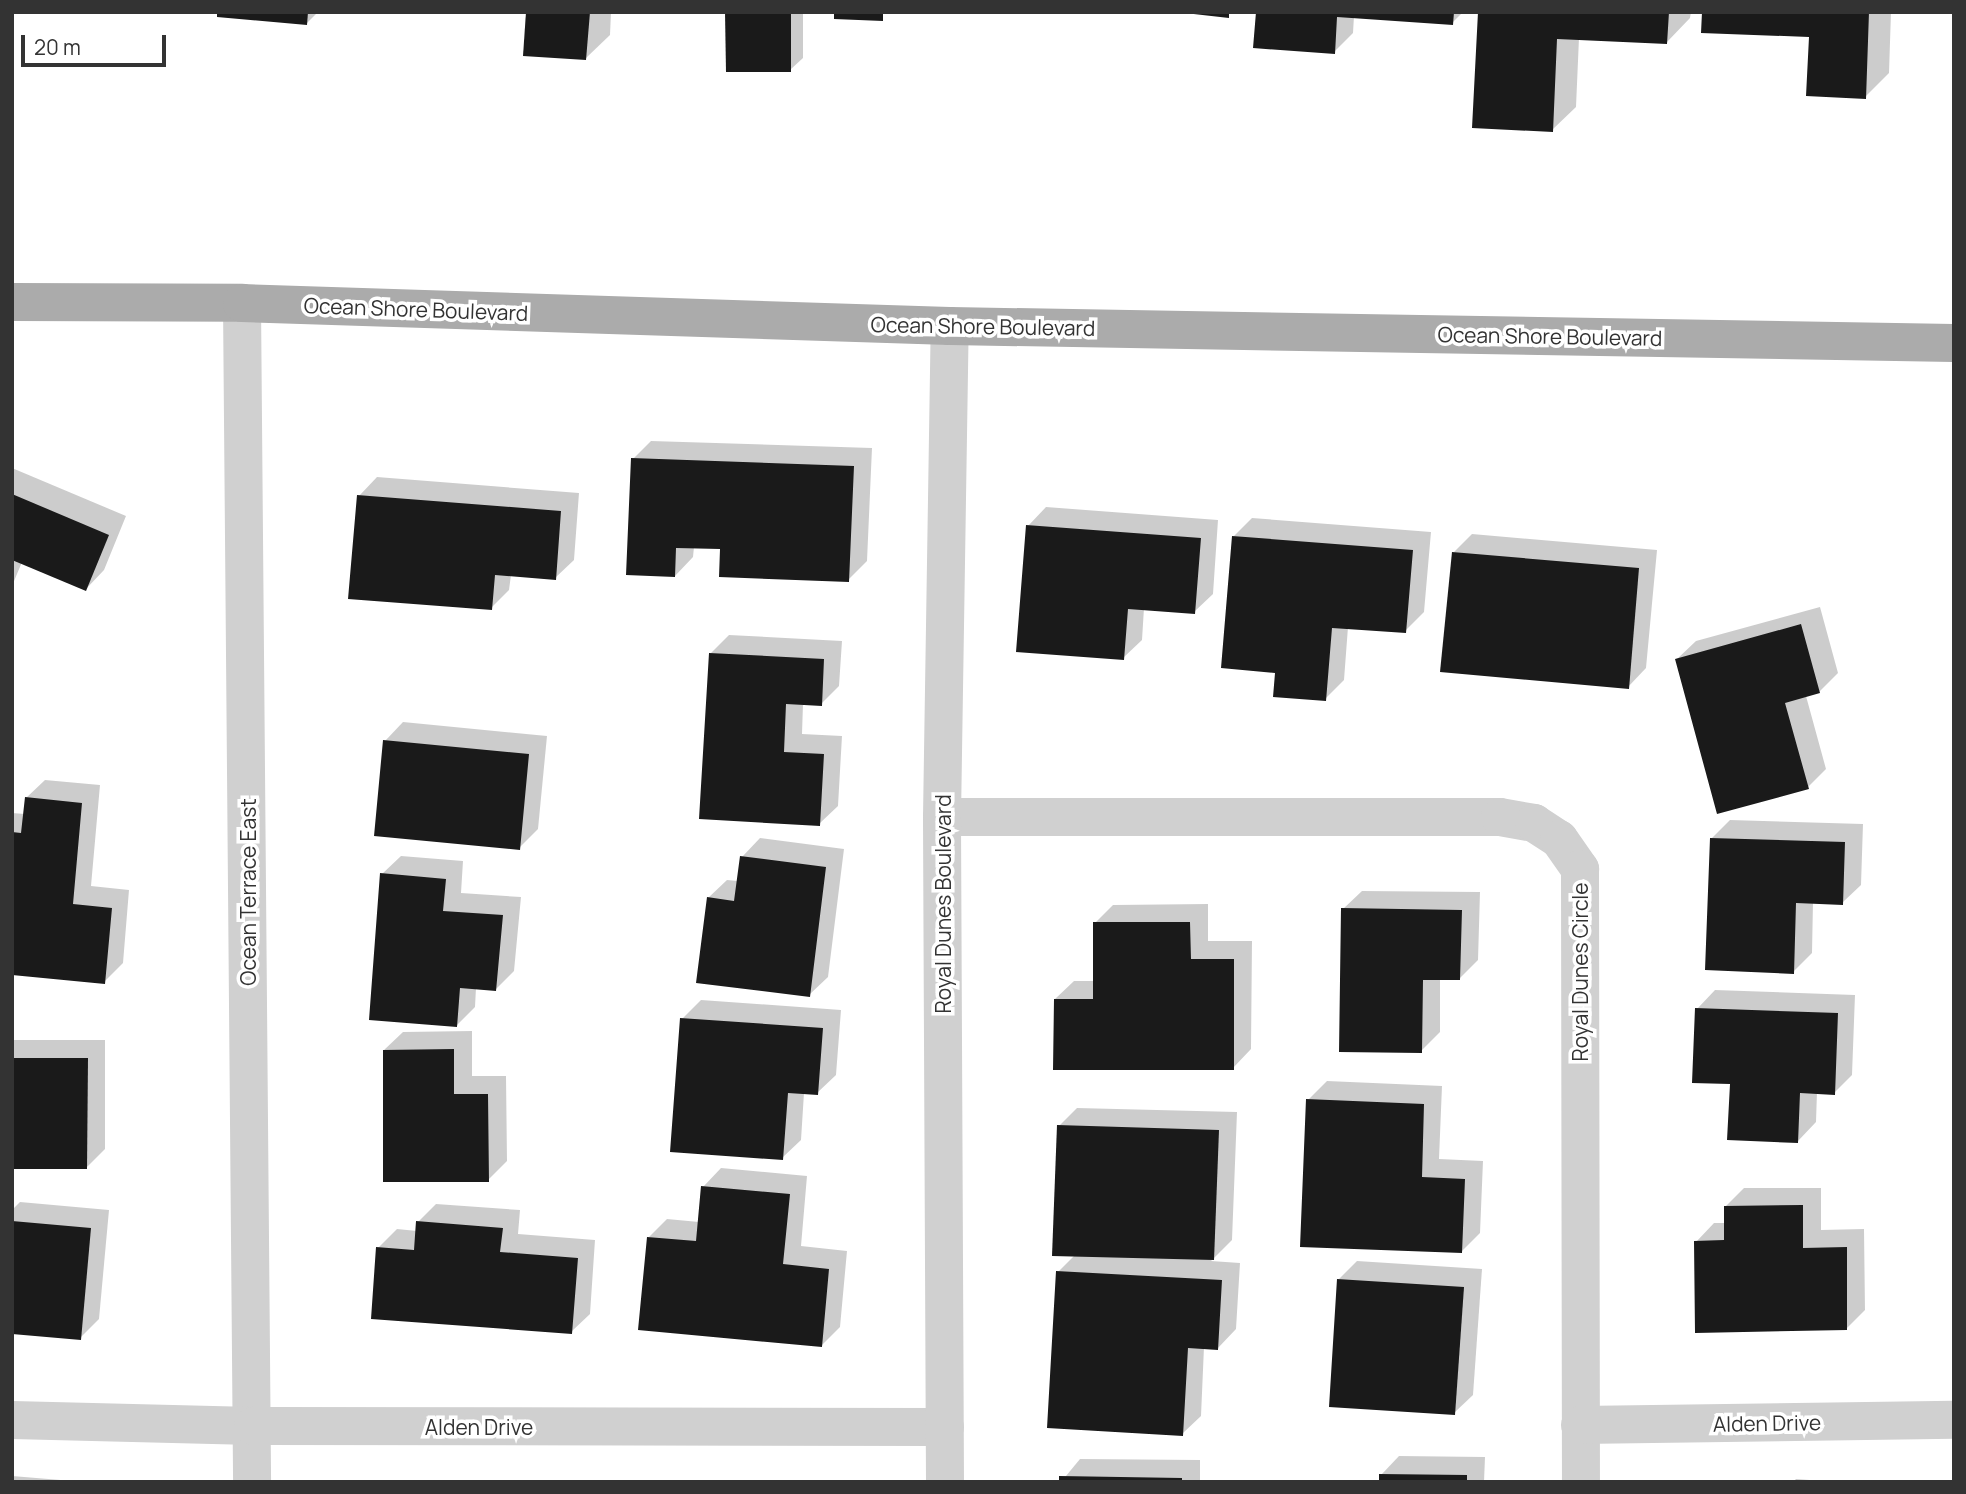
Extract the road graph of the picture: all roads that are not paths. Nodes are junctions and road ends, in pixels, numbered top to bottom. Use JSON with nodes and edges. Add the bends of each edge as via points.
{"nodes":[{"id":1,"x":12,"y":302,"type":"edge"},
{"id":2,"x":242,"y":303,"type":"junction"},
{"id":3,"x":950,"y":326,"type":"junction"},
{"id":4,"x":1954,"y":344,"type":"edge"},
{"id":5,"x":942,"y":817,"type":"junction"},
{"id":6,"x":12,"y":1420,"type":"edge"},
{"id":7,"x":1954,"y":1420,"type":"edge"},
{"id":8,"x":1580,"y":1425,"type":"junction"},
{"id":9,"x":253,"y":1426,"type":"junction"},
{"id":10,"x":945,"y":1427,"type":"junction"},
{"id":11,"x":252,"y":1482,"type":"edge"},
{"id":12,"x":945,"y":1482,"type":"edge"},
{"id":13,"x":1581,"y":1482,"type":"edge"}],
"edges":[{"from":1,"to":2,"type":"main road","name":"Ocean Shore Boulevard"},
{"from":2,"to":3,"type":"main road","name":"Ocean Shore Boulevard"},
{"from":2,"to":9,"type":"street","name":"Ocean Terrace East"},
{"from":3,"to":4,"type":"main road","name":"Ocean Shore Boulevard"},
{"from":3,"to":5,"type":"street","name":"Royal Dunes Boulevard"},
{"from":5,"to":8,"type":"street","name":"Royal Dunes Circle","via":[[1500,817],[1534,823],[1559,839],[1580,869]]},
{"from":5,"to":10,"type":"street","name":"Royal Dunes Boulevard"},
{"from":6,"to":9,"type":"street","name":"Alden Drive"},
{"from":7,"to":8,"type":"street","name":"Alden Drive"},
{"from":8,"to":13,"type":"street","name":"Royal Dunes Circle"},
{"from":9,"to":10,"type":"street","name":"Alden Drive"},
{"from":9,"to":11,"type":"street","name":"Ocean Terrace East"},
{"from":10,"to":12,"type":"street","name":"Royal Dunes Boulevard"}]}
